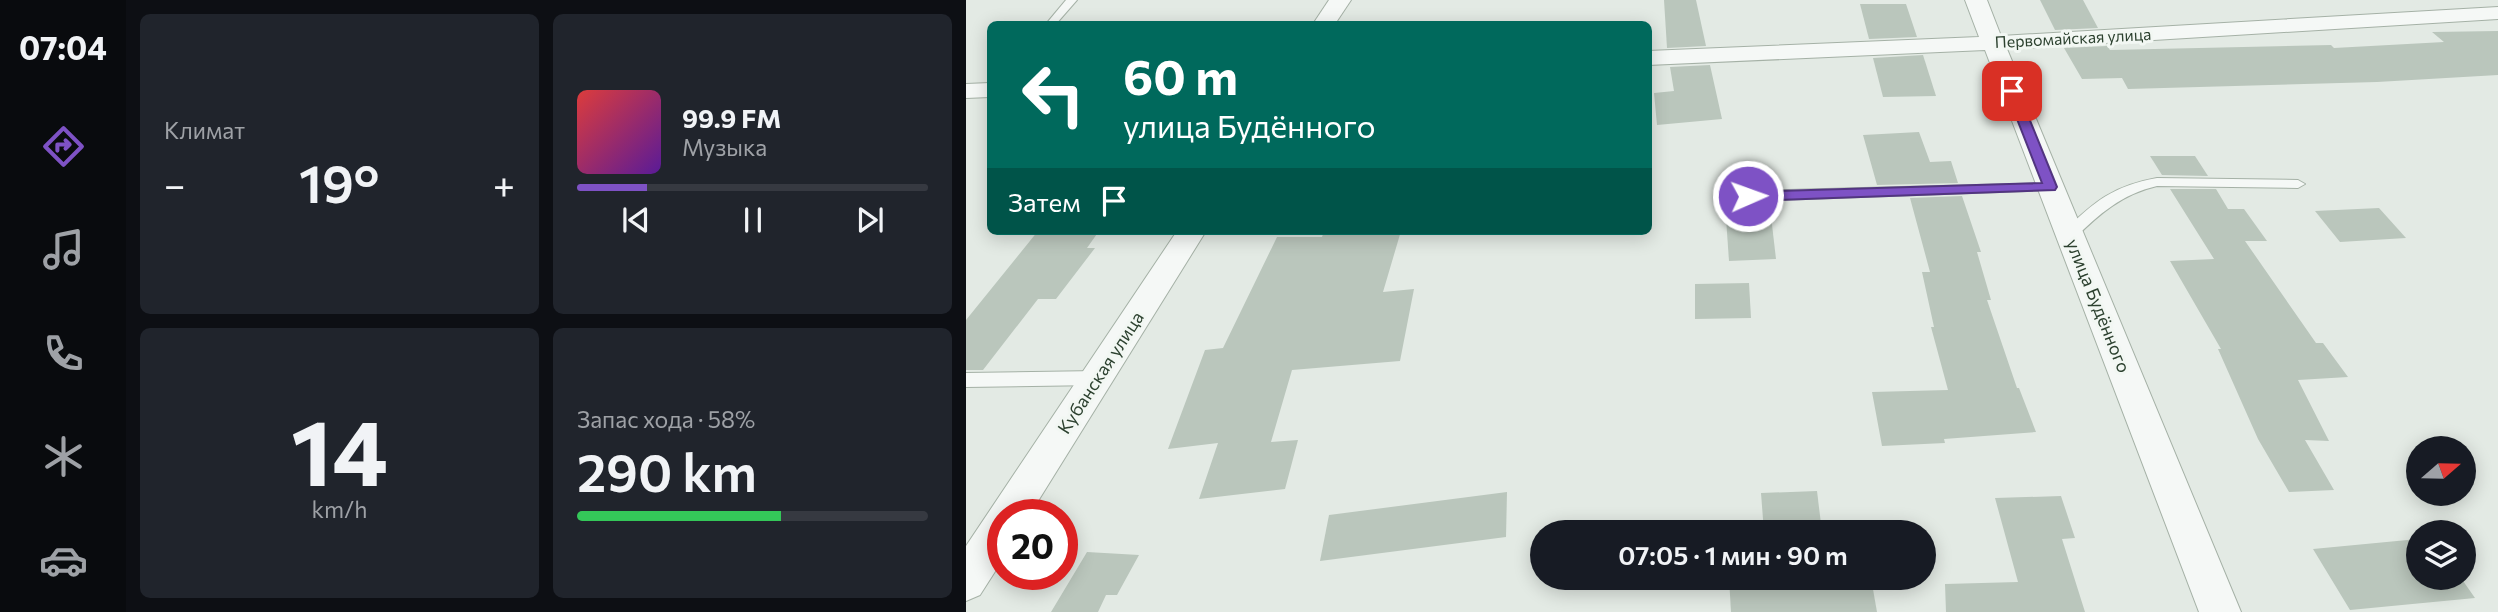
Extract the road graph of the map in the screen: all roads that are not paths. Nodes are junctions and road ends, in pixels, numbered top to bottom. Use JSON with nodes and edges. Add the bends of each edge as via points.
{"nodes":[{"id":1,"x":1072,"y":0,"type":"edge"},
{"id":2,"x":1340,"y":0,"type":"edge"},
{"id":3,"x":1976,"y":0,"type":"edge"},
{"id":4,"x":2498,"y":13,"type":"edge"},
{"id":5,"x":1054,"y":21,"type":"edge"},
{"id":6,"x":1326,"y":21,"type":"edge"},
{"id":7,"x":1993,"y":43,"type":"junction"},
{"id":8,"x":1652,"y":58,"type":"edge"},
{"id":9,"x":987,"y":90,"type":"edge"},
{"id":10,"x":966,"y":91,"type":"edge"},
{"id":11,"x":2298,"y":184,"type":"dead end"},
{"id":12,"x":2050,"y":187,"type":"junction"},
{"id":13,"x":1748,"y":196,"type":"dead end"},
{"id":14,"x":1189,"y":235,"type":"edge"},
{"id":15,"x":2070,"y":235,"type":"junction"},
{"id":16,"x":1098,"y":378,"type":"junction"},
{"id":17,"x":966,"y":380,"type":"edge"},
{"id":18,"x":1019,"y":499,"type":"edge"},
{"id":19,"x":987,"y":549,"type":"edge"},
{"id":20,"x":966,"y":581,"type":"edge"},
{"id":21,"x":2220,"y":612,"type":"edge"}],
"edges":[{"from":1,"to":5,"type":"lane"},
{"from":2,"to":6,"type":"street"},
{"from":3,"to":7,"type":"street","name":"улица Будённого"},
{"from":4,"to":7,"type":"street","name":"Первомайская улица"},
{"from":7,"to":8,"type":"street","name":"Первомайская улица"},
{"from":7,"to":12,"type":"street","name":"улица Будённого"},
{"from":9,"to":10,"type":"street"},
{"from":11,"to":15,"type":"lane","via":[[2157,182],[2132,187],[2098,207]]},
{"from":12,"to":13,"type":"lane"},
{"from":12,"to":15,"type":"street","name":"улица Будённого"},
{"from":14,"to":16,"type":"street","name":"Кубанская улица"},
{"from":15,"to":21,"type":"street","name":"улица Будённого"},
{"from":16,"to":17,"type":"lane"},
{"from":16,"to":18,"type":"street","name":"Кубанская улица"},
{"from":19,"to":20,"type":"street"}]}
